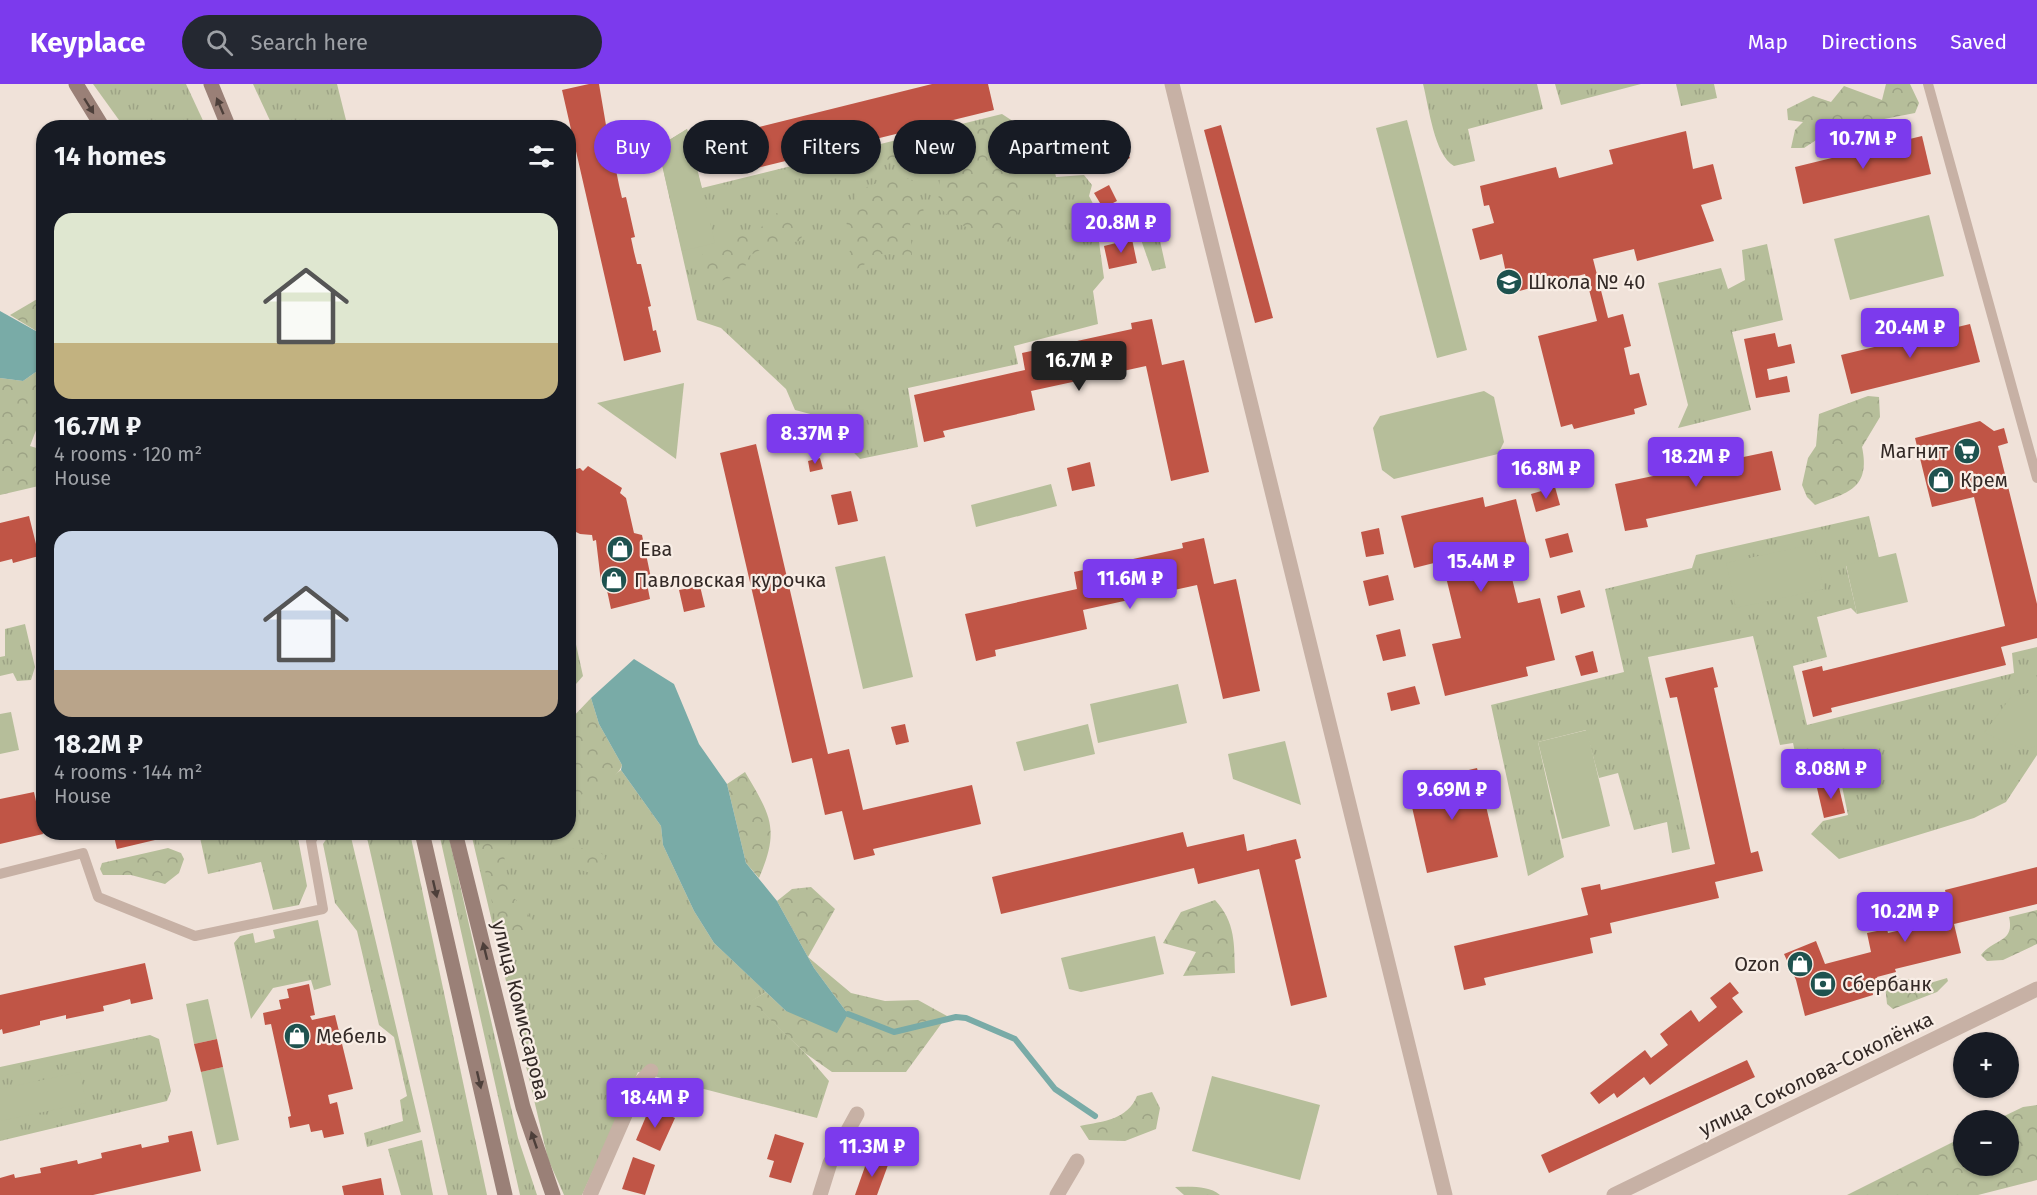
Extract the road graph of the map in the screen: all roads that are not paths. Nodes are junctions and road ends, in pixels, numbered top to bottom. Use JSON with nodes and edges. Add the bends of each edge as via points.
{"nodes":[{"id":1,"x":76,"y":84,"type":"edge"},
{"id":2,"x":210,"y":84,"type":"edge"},
{"id":3,"x":1172,"y":84,"type":"edge"},
{"id":4,"x":1928,"y":84,"type":"edge"},
{"id":5,"x":98,"y":120,"type":"edge"},
{"id":6,"x":226,"y":120,"type":"edge"},
{"id":7,"x":2037,"y":478,"type":"edge"},
{"id":8,"x":312,"y":840,"type":"edge"},
{"id":9,"x":424,"y":840,"type":"edge"},
{"id":10,"x":457,"y":840,"type":"edge"},
{"id":11,"x":0,"y":873,"type":"edge"},
{"id":12,"x":2037,"y":989,"type":"edge"},
{"id":13,"x":651,"y":1071,"type":"dead end"},
{"id":14,"x":857,"y":1114,"type":"dead end"},
{"id":15,"x":1077,"y":1161,"type":"dead end"},
{"id":16,"x":505,"y":1195,"type":"edge"},
{"id":17,"x":553,"y":1195,"type":"edge"},
{"id":18,"x":590,"y":1195,"type":"edge"},
{"id":19,"x":820,"y":1195,"type":"edge"},
{"id":20,"x":1057,"y":1195,"type":"edge"},
{"id":21,"x":1444,"y":1195,"type":"edge"},
{"id":22,"x":1614,"y":1195,"type":"edge"}],
"edges":[{"from":1,"to":5,"type":"main road","one_way":true},
{"from":6,"to":2,"type":"main road","one_way":true},
{"from":3,"to":21,"type":"street"},
{"from":4,"to":7,"type":"lane"},
{"from":8,"to":11,"type":"lane","via":[[323,909],[195,936],[98,897],[82,853]]},
{"from":9,"to":16,"type":"main road","one_way":true},
{"from":17,"to":10,"type":"main road","name":"улица Комиссарова","one_way":true,"via":[[523,1107]]},
{"from":12,"to":22,"type":"street","name":"улица Соколова-Соколёнка"},
{"from":13,"to":18,"type":"street","via":[[638,1085]]},
{"from":14,"to":19,"type":"street","via":[[830,1163]]},
{"from":15,"to":20,"type":"street"}]}
